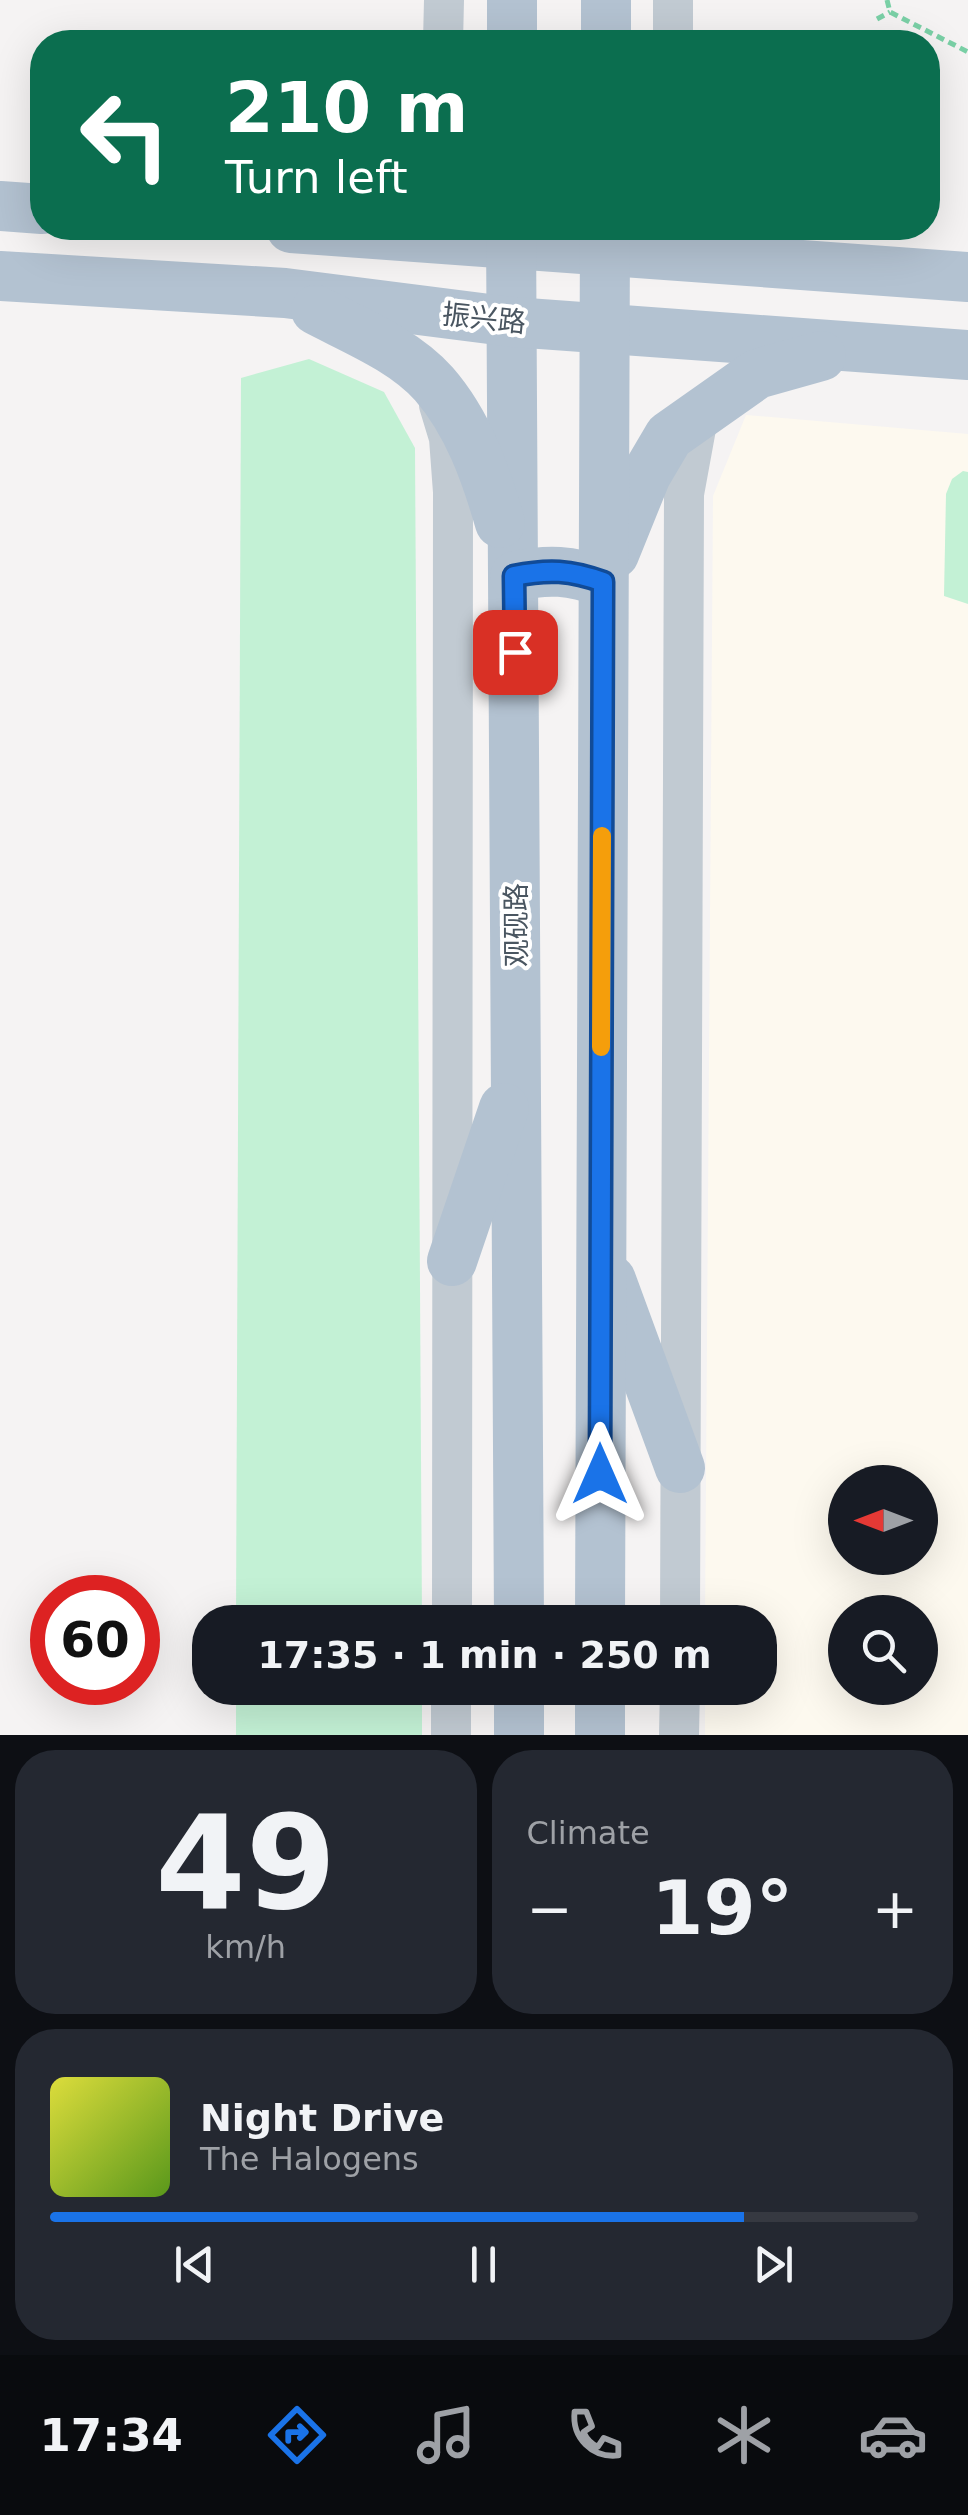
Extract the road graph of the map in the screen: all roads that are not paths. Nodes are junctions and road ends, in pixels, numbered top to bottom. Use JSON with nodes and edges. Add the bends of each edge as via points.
{"nodes":[{"id":1,"x":444,"y":0,"type":"edge"},
{"id":2,"x":512,"y":0,"type":"edge"},
{"id":3,"x":673,"y":0,"type":"edge"},
{"id":4,"x":443,"y":30,"type":"edge"},
{"id":5,"x":512,"y":30,"type":"edge"},
{"id":6,"x":673,"y":30,"type":"edge"},
{"id":7,"x":0,"y":206,"type":"edge"},
{"id":8,"x":30,"y":209,"type":"edge"},
{"id":9,"x":511,"y":240,"type":"edge"},
{"id":10,"x":605,"y":240,"type":"edge"},
{"id":11,"x":613,"y":240,"type":"edge"},
{"id":12,"x":780,"y":240,"type":"edge"},
{"id":13,"x":837,"y":267,"type":"junction"},
{"id":14,"x":0,"y":276,"type":"edge"},
{"id":15,"x":968,"y":277,"type":"edge"},
{"id":16,"x":284,"y":293,"type":"junction"},
{"id":17,"x":513,"y":322,"type":"junction"},
{"id":18,"x":605,"y":329,"type":"junction"},
{"id":19,"x":856,"y":346,"type":"junction"},
{"id":20,"x":968,"y":355,"type":"edge"},
{"id":21,"x":432,"y":382,"type":"junction"},
{"id":22,"x":699,"y":412,"type":"junction"},
{"id":23,"x":514,"y":576,"type":"junction"},
{"id":24,"x":603,"y":582,"type":"junction"},
{"id":25,"x":516,"y":1070,"type":"junction"},
{"id":26,"x":600,"y":1250,"type":"junction"},
{"id":27,"x":452,"y":1261,"type":"junction"},
{"id":28,"x":680,"y":1468,"type":"junction"},
{"id":29,"x":452,"y":1605,"type":"edge"},
{"id":30,"x":519,"y":1605,"type":"edge"},
{"id":31,"x":600,"y":1605,"type":"edge"},
{"id":32,"x":680,"y":1605,"type":"edge"},
{"id":33,"x":452,"y":1705,"type":"edge"},
{"id":34,"x":519,"y":1705,"type":"edge"},
{"id":35,"x":600,"y":1705,"type":"edge"},
{"id":36,"x":680,"y":1705,"type":"edge"},
{"id":37,"x":452,"y":1735,"type":"edge"},
{"id":38,"x":519,"y":1735,"type":"edge"},
{"id":39,"x":600,"y":1735,"type":"edge"},
{"id":40,"x":680,"y":1735,"type":"edge"}],
"edges":[{"from":1,"to":4,"type":"street"},
{"from":2,"to":5,"type":"main road"},
{"from":3,"to":6,"type":"street"},
{"from":7,"to":8,"type":"main road"},
{"from":9,"to":17,"type":"main road","name":"观砚路"},
{"from":10,"to":18,"type":"main road"},
{"from":11,"to":13,"type":"main road"},
{"from":12,"to":13,"type":"main road"},
{"from":13,"to":15,"type":"main road"},
{"from":14,"to":16,"type":"main road","name":"振兴路"},
{"from":16,"to":17,"type":"main road","name":"振兴路"},
{"from":16,"to":21,"type":"main road","via":[[376,342]]},
{"from":17,"to":18,"type":"main road","name":"振兴路"},
{"from":17,"to":23,"type":"main road","name":"观砚路"},
{"from":18,"to":19,"type":"main road","name":"振兴路"},
{"from":18,"to":24,"type":"main road"},
{"from":19,"to":20,"type":"main road","name":"振兴路"},
{"from":19,"to":22,"type":"main road","via":[[757,374]]},
{"from":21,"to":23,"type":"main road","via":[[465,430],[487,479]]},
{"from":21,"to":27,"type":"street","via":[[449,438],[453,492]]},
{"from":22,"to":24,"type":"main road","via":[[668,436]]},
{"from":22,"to":28,"type":"street","via":[[684,494]]},
{"from":23,"to":24,"type":"main road","via":[[546,569]]},
{"from":23,"to":25,"type":"main road","name":"观砚路"},
{"from":24,"to":26,"type":"main road"},
{"from":25,"to":27,"type":"main road"},
{"from":25,"to":30,"type":"main road","name":"观砚路"},
{"from":26,"to":28,"type":"main road"},
{"from":26,"to":31,"type":"main road"},
{"from":27,"to":29,"type":"street"},
{"from":28,"to":32,"type":"street"},
{"from":33,"to":37,"type":"street"},
{"from":34,"to":38,"type":"main road"},
{"from":35,"to":39,"type":"main road"},
{"from":36,"to":40,"type":"street"}]}
